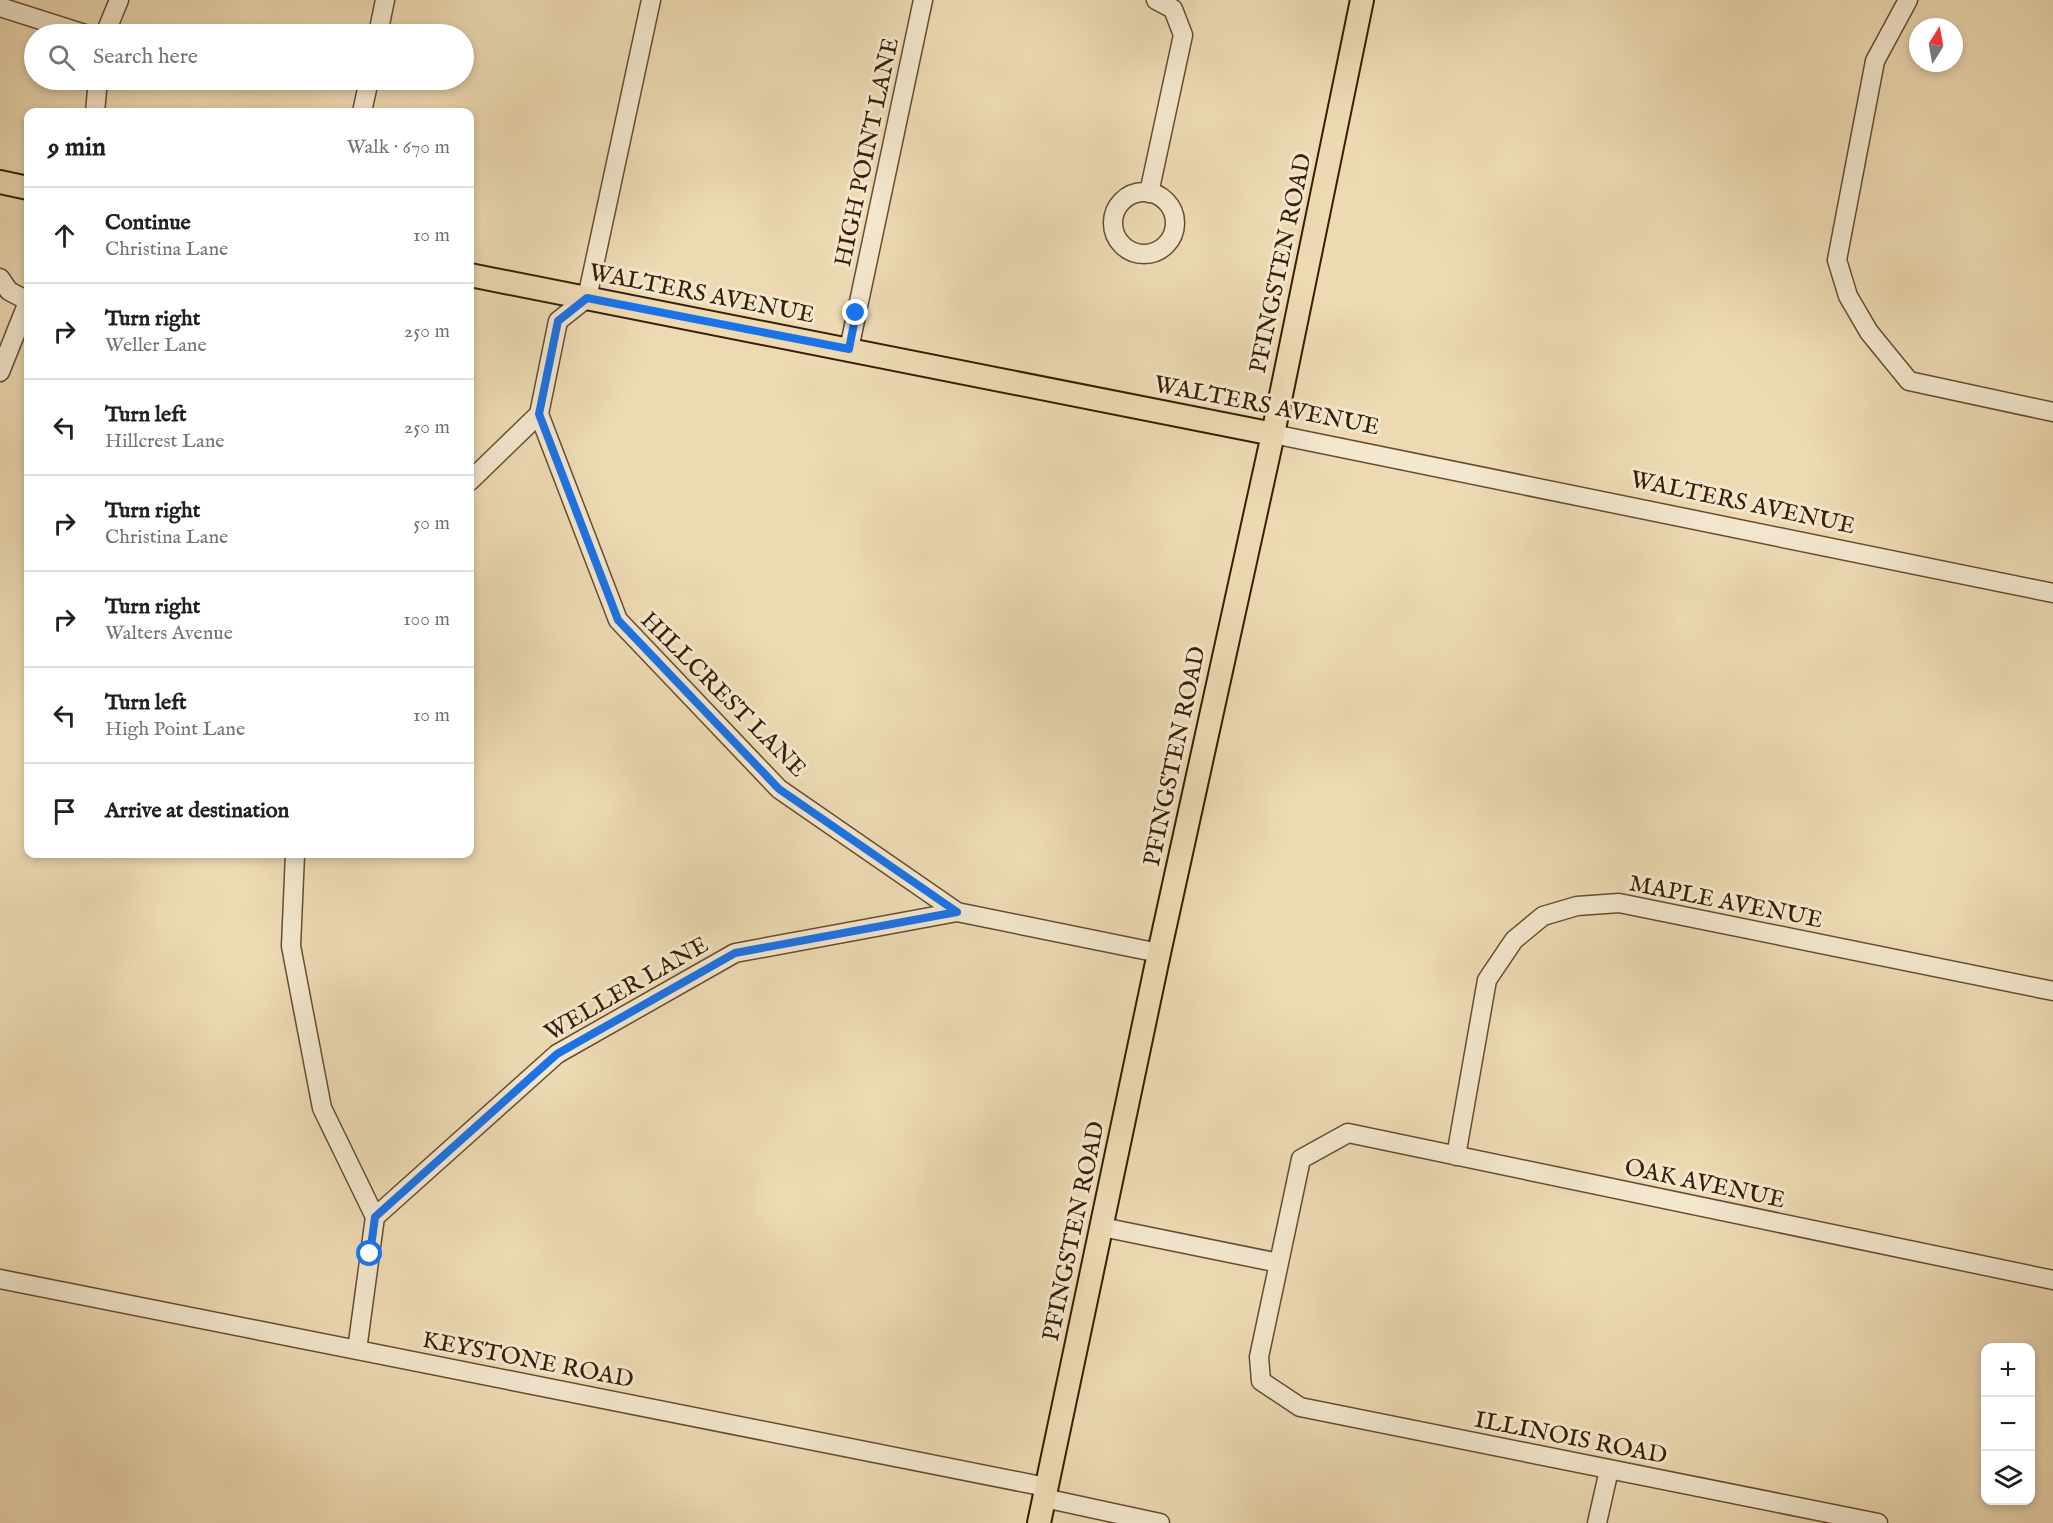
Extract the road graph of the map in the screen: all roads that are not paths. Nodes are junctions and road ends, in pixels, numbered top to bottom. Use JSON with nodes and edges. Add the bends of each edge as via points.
{"nodes":[{"id":1,"x":119,"y":0,"type":"edge"},
{"id":2,"x":385,"y":0,"type":"edge"},
{"id":3,"x":651,"y":0,"type":"edge"},
{"id":4,"x":923,"y":0,"type":"edge"},
{"id":5,"x":1156,"y":0,"type":"edge"},
{"id":6,"x":1362,"y":0,"type":"edge"},
{"id":7,"x":1908,"y":0,"type":"edge"},
{"id":8,"x":0,"y":8,"type":"edge"},
{"id":9,"x":52,"y":24,"type":"edge"},
{"id":10,"x":109,"y":24,"type":"edge"},
{"id":11,"x":380,"y":24,"type":"edge"},
{"id":12,"x":97,"y":90,"type":"edge"},
{"id":13,"x":367,"y":90,"type":"edge"},
{"id":14,"x":95,"y":108,"type":"edge"},
{"id":15,"x":363,"y":108,"type":"edge"},
{"id":16,"x":0,"y":182,"type":"edge"},
{"id":17,"x":24,"y":187,"type":"edge"},
{"id":18,"x":1149,"y":193,"type":"dead end"},
{"id":19,"x":474,"y":276,"type":"edge"},
{"id":20,"x":0,"y":278,"type":"edge"},
{"id":21,"x":587,"y":298,"type":"junction"},
{"id":22,"x":24,"y":300,"type":"edge"},
{"id":23,"x":24,"y":312,"type":"edge"},
{"id":24,"x":849,"y":349,"type":"junction"},
{"id":25,"x":0,"y":372,"type":"edge"},
{"id":26,"x":2053,"y":412,"type":"edge"},
{"id":27,"x":539,"y":414,"type":"junction"},
{"id":28,"x":1273,"y":434,"type":"junction"},
{"id":29,"x":474,"y":478,"type":"edge"},
{"id":30,"x":2053,"y":593,"type":"edge"},
{"id":31,"x":295,"y":858,"type":"edge"},
{"id":32,"x":957,"y":912,"type":"junction"},
{"id":33,"x":1159,"y":953,"type":"junction"},
{"id":34,"x":2053,"y":991,"type":"edge"},
{"id":35,"x":1456,"y":1156,"type":"junction"},
{"id":36,"x":375,"y":1217,"type":"junction"},
{"id":37,"x":1102,"y":1227,"type":"junction"},
{"id":38,"x":1279,"y":1263,"type":"junction"},
{"id":39,"x":0,"y":1279,"type":"edge"},
{"id":40,"x":2053,"y":1280,"type":"edge"},
{"id":41,"x":357,"y":1350,"type":"junction"},
{"id":42,"x":1610,"y":1470,"type":"junction"},
{"id":43,"x":1045,"y":1493,"type":"junction"},
{"id":44,"x":1039,"y":1523,"type":"edge"},
{"id":45,"x":1160,"y":1523,"type":"edge"},
{"id":46,"x":1597,"y":1523,"type":"edge"},
{"id":47,"x":1878,"y":1523,"type":"edge"}],
"edges":[{"from":1,"to":10,"type":"street"},
{"from":2,"to":11,"type":"street"},
{"from":3,"to":21,"type":"street"},
{"from":4,"to":24,"type":"street","name":"HIGH POINT LANE"},
{"from":5,"to":18,"type":"street","via":[[1173,9],[1183,35]]},
{"from":6,"to":28,"type":"main road","name":"PFINGSTEN ROAD"},
{"from":7,"to":26,"type":"street","via":[[1875,61],[1837,260],[1848,296],[1869,332],[1909,381]]},
{"from":8,"to":9,"type":"street"},
{"from":12,"to":14,"type":"street"},
{"from":13,"to":15,"type":"street"},
{"from":16,"to":17,"type":"main road"},
{"from":19,"to":21,"type":"main road","name":"WALTERS AVENUE"},
{"from":20,"to":22,"type":"street","via":[[9,291]]},
{"from":21,"to":24,"type":"main road","name":"WALTERS AVENUE"},
{"from":21,"to":27,"type":"street","via":[[558,321]]},
{"from":23,"to":25,"type":"street"},
{"from":24,"to":28,"type":"main road","name":"WALTERS AVENUE"},
{"from":27,"to":29,"type":"street"},
{"from":27,"to":32,"type":"street","name":"HILLCREST LANE","via":[[618,620],[779,789]]},
{"from":28,"to":30,"type":"street","name":"WALTERS AVENUE"},
{"from":28,"to":33,"type":"main road","name":"PFINGSTEN ROAD"},
{"from":31,"to":36,"type":"street","via":[[291,946],[322,1108]]},
{"from":32,"to":33,"type":"street","name":"HILLCREST LANE"},
{"from":32,"to":36,"type":"street","name":"WELLER LANE","via":[[735,953],[557,1054]]},
{"from":33,"to":37,"type":"main road","name":"PFINGSTEN ROAD"},
{"from":34,"to":35,"type":"street","name":"MAPLE AVENUE","via":[[1619,903],[1577,906],[1543,916],[1514,940],[1487,980]]},
{"from":35,"to":38,"type":"street","name":"OAK AVENUE","via":[[1348,1133],[1300,1159]]},
{"from":35,"to":40,"type":"street","name":"OAK AVENUE"},
{"from":36,"to":41,"type":"street"},
{"from":37,"to":38,"type":"street"},
{"from":37,"to":43,"type":"main road","name":"PFINGSTEN ROAD"},
{"from":38,"to":42,"type":"street","name":"ILLINOIS ROAD","via":[[1259,1357],[1262,1381],[1300,1407]]},
{"from":39,"to":41,"type":"street","name":"KEYSTONE ROAD"},
{"from":41,"to":43,"type":"street","name":"KEYSTONE ROAD"},
{"from":42,"to":46,"type":"street"},
{"from":42,"to":47,"type":"street","name":"ILLINOIS ROAD"},
{"from":43,"to":44,"type":"main road","name":"PFINGSTEN ROAD"},
{"from":43,"to":45,"type":"street","name":"KEYSTONE ROAD"}]}
